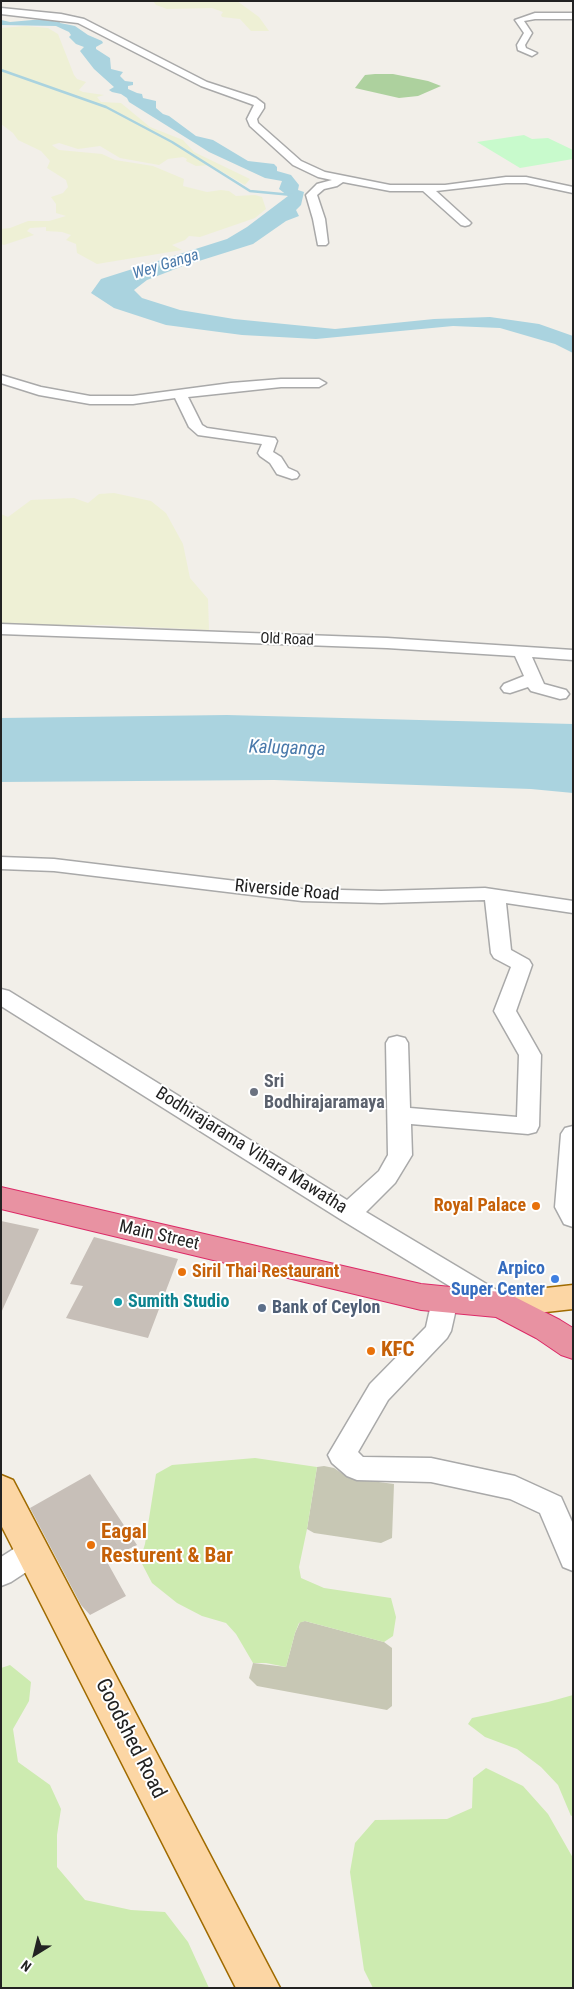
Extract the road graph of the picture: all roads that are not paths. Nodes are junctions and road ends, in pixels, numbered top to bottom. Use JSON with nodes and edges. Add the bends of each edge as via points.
{"nodes":[{"id":1,"x":1,"y":11,"type":"edge"},
{"id":2,"x":573,"y":16,"type":"edge"},
{"id":3,"x":532,"y":53,"type":"dead end"},
{"id":4,"x":341,"y":179,"type":"junction"},
{"id":5,"x":427,"y":189,"type":"junction"},
{"id":6,"x":573,"y":190,"type":"edge"},
{"id":7,"x":465,"y":223,"type":"dead end"},
{"id":8,"x":322,"y":243,"type":"dead end"},
{"id":9,"x":1,"y":379,"type":"edge"},
{"id":10,"x":319,"y":383,"type":"dead end"},
{"id":11,"x":180,"y":394,"type":"junction"},
{"id":12,"x":292,"y":475,"type":"dead end"},
{"id":13,"x":1,"y":629,"type":"edge"},
{"id":14,"x":521,"y":652,"type":"junction"},
{"id":15,"x":573,"y":656,"type":"edge"},
{"id":16,"x":532,"y":679,"type":"junction"},
{"id":17,"x":510,"y":688,"type":"dead end"},
{"id":18,"x":560,"y":694,"type":"dead end"},
{"id":19,"x":1,"y":864,"type":"edge"},
{"id":20,"x":495,"y":896,"type":"junction"},
{"id":21,"x":573,"y":906,"type":"edge"},
{"id":22,"x":1,"y":996,"type":"edge"},
{"id":23,"x":397,"y":1043,"type":"dead end"},
{"id":24,"x":400,"y":1115,"type":"junction"},
{"id":25,"x":573,"y":1134,"type":"edge"},
{"id":26,"x":1,"y":1198,"type":"edge"},
{"id":27,"x":349,"y":1213,"type":"junction"},
{"id":28,"x":573,"y":1218,"type":"edge"},
{"id":29,"x":573,"y":1297,"type":"edge"},
{"id":30,"x":445,"y":1300,"type":"junction"},
{"id":31,"x":501,"y":1305,"type":"junction"},
{"id":32,"x":573,"y":1346,"type":"edge"},
{"id":33,"x":1,"y":1490,"type":"edge"},
{"id":34,"x":33,"y":1552,"type":"junction"},
{"id":35,"x":573,"y":1558,"type":"edge"},
{"id":36,"x":1,"y":1573,"type":"edge"},
{"id":37,"x":259,"y":1988,"type":"edge"}],
"edges":[{"from":1,"to":4,"type":"street","via":[[72,18],[204,84],[253,100],[259,104],[252,119],[254,124],[290,157],[308,170]]},
{"from":2,"to":3,"type":"street","via":[[535,16],[519,20],[528,33],[521,45],[522,50]]},
{"from":4,"to":5,"type":"street","via":[[390,188]]},
{"from":4,"to":8,"type":"street","via":[[321,186],[311,195]]},
{"from":5,"to":6,"type":"street","via":[[526,180]]},
{"from":5,"to":7,"type":"street"},
{"from":9,"to":11,"type":"street","via":[[39,391],[90,400],[132,400]]},
{"from":10,"to":11,"type":"street","via":[[272,383]]},
{"from":11,"to":12,"type":"street","via":[[196,427],[203,432],[270,441],[265,453]]},
{"from":13,"to":14,"type":"street","name":"Old Road","via":[[377,643]]},
{"from":14,"to":15,"type":"street","name":"Old Road"},
{"from":14,"to":16,"type":"street"},
{"from":16,"to":17,"type":"street"},
{"from":16,"to":18,"type":"street","via":[[537,687]]},
{"from":19,"to":20,"type":"street","name":"Riverside Road","via":[[54,865],[302,895]]},
{"from":20,"to":21,"type":"street","name":"Riverside Road"},
{"from":20,"to":24,"type":"street","via":[[501,953],[522,966],[505,1010],[530,1055],[528,1126]]},
{"from":22,"to":27,"type":"street","name":"Bodhirajarama Vihara Mawatha"},
{"from":23,"to":24,"type":"street"},
{"from":24,"to":27,"type":"street","via":[[400,1155],[388,1178]]},
{"from":25,"to":28,"type":"street","via":[[567,1207]]},
{"from":26,"to":30,"type":"highway","name":"Main Street","via":[[378,1288]]},
{"from":27,"to":31,"type":"street","name":"Bodhirajarama Vihara Mawatha"},
{"from":29,"to":31,"type":"main road"},
{"from":30,"to":31,"type":"highway","name":"Main Street"},
{"from":30,"to":35,"type":"street","via":[[438,1331],[379,1392],[342,1456],[357,1468],[430,1470],[515,1488],[551,1506]]},
{"from":31,"to":32,"type":"highway","name":"Main Street"},
{"from":33,"to":34,"type":"main road","name":"Goodshed Road"},
{"from":34,"to":36,"type":"street"},
{"from":34,"to":37,"type":"main road","name":"Goodshed Road"}]}
